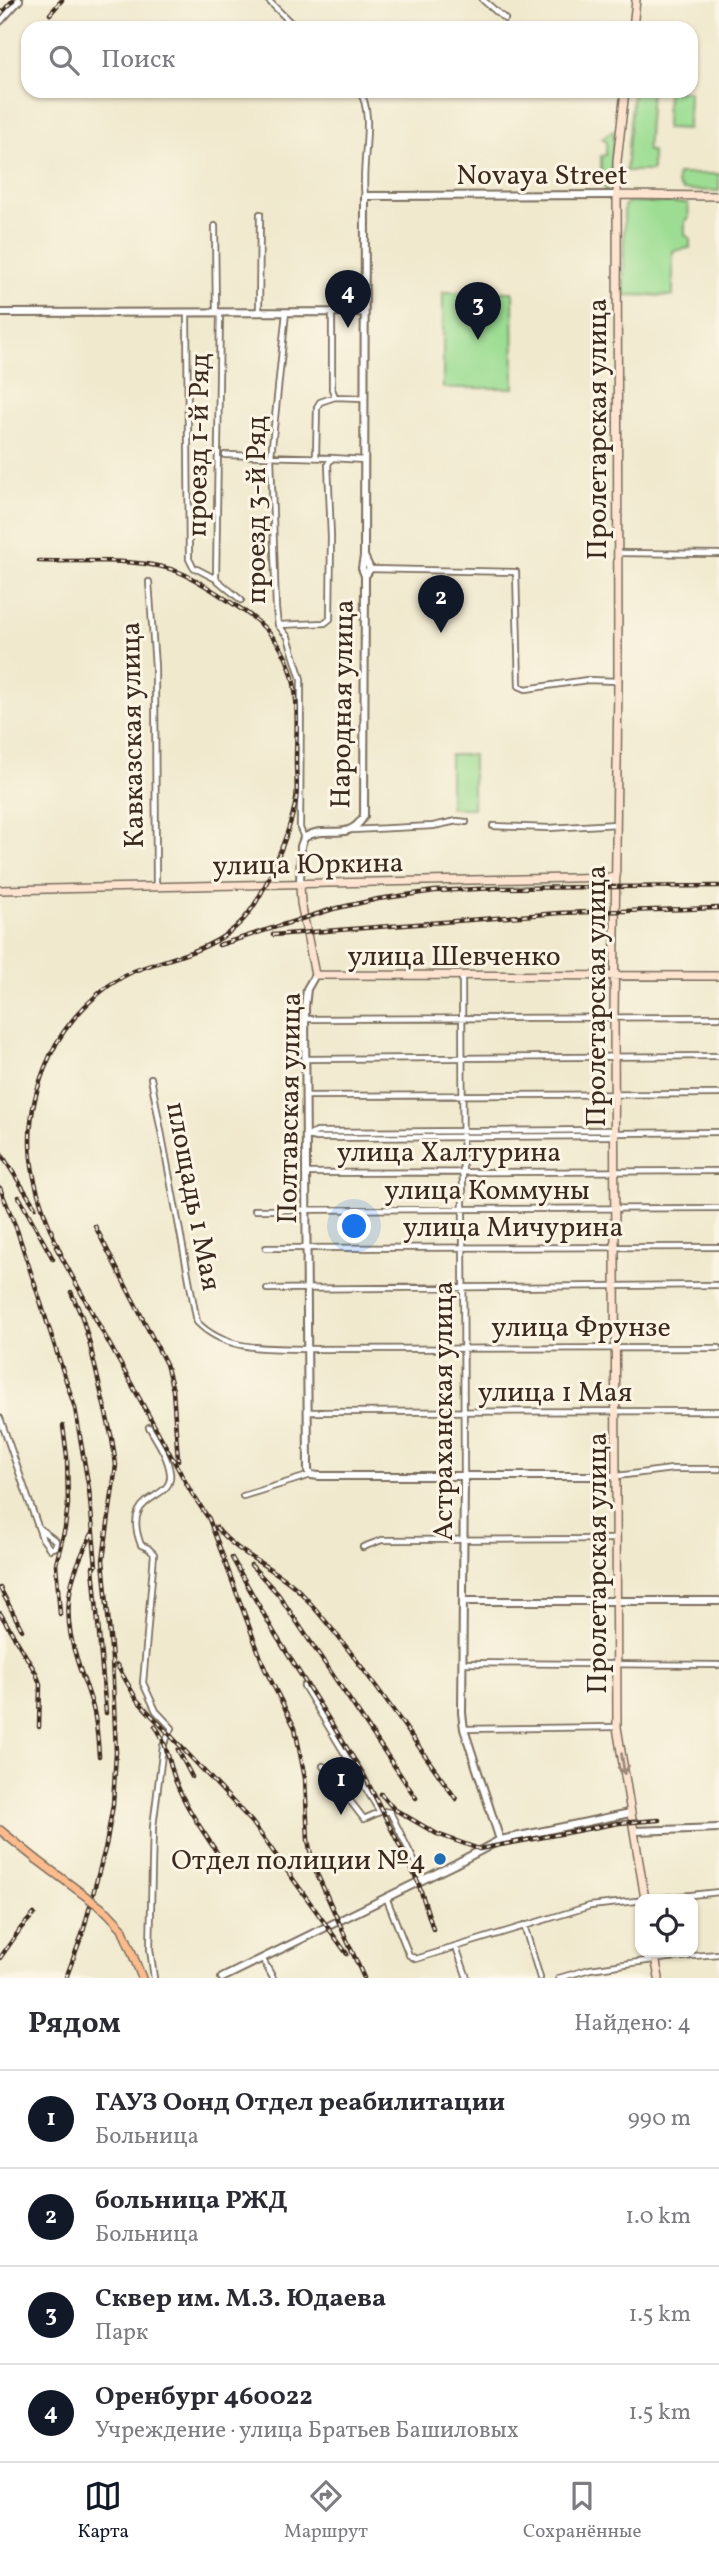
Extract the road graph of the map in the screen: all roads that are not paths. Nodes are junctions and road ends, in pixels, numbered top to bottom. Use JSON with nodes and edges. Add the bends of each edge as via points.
{"nodes":[{"id":1,"x":19,"y":0,"type":"edge"},
{"id":2,"x":268,"y":0,"type":"edge"},
{"id":3,"x":483,"y":0,"type":"edge"},
{"id":4,"x":636,"y":0,"type":"edge"},
{"id":5,"x":505,"y":19,"type":"dead end"},
{"id":6,"x":0,"y":21,"type":"edge"},
{"id":7,"x":289,"y":21,"type":"edge"},
{"id":8,"x":634,"y":21,"type":"edge"},
{"id":9,"x":363,"y":98,"type":"edge"},
{"id":10,"x":624,"y":98,"type":"edge"},
{"id":11,"x":617,"y":195,"type":"junction"},
{"id":12,"x":365,"y":196,"type":"junction"},
{"id":13,"x":719,"y":196,"type":"edge"},
{"id":14,"x":260,"y":214,"type":"dead end"},
{"id":15,"x":215,"y":226,"type":"dead end"},
{"id":16,"x":286,"y":312,"type":"junction"},
{"id":17,"x":332,"y":312,"type":"junction"},
{"id":18,"x":363,"y":312,"type":"junction"},
{"id":19,"x":0,"y":313,"type":"edge"},
{"id":20,"x":187,"y":313,"type":"junction"},
{"id":21,"x":218,"y":313,"type":"junction"},
{"id":22,"x":259,"y":313,"type":"junction"},
{"id":23,"x":335,"y":397,"type":"junction"},
{"id":24,"x":364,"y":398,"type":"junction"},
{"id":25,"x":225,"y":455,"type":"dead end"},
{"id":26,"x":271,"y":456,"type":"junction"},
{"id":27,"x":316,"y":457,"type":"junction"},
{"id":28,"x":332,"y":458,"type":"junction"},
{"id":29,"x":364,"y":460,"type":"junction"},
{"id":30,"x":618,"y":553,"type":"junction"},
{"id":31,"x":719,"y":554,"type":"edge"},
{"id":32,"x":365,"y":556,"type":"junction"},
{"id":33,"x":370,"y":569,"type":"junction"},
{"id":34,"x":365,"y":576,"type":"junction"},
{"id":35,"x":216,"y":579,"type":"junction"},
{"id":36,"x":149,"y":582,"type":"dead end"},
{"id":37,"x":241,"y":600,"type":"dead end"},
{"id":38,"x":278,"y":625,"type":"junction"},
{"id":39,"x":618,"y":681,"type":"junction"},
{"id":40,"x":466,"y":822,"type":"dead end"},
{"id":41,"x":617,"y":824,"type":"junction"},
{"id":42,"x":493,"y":826,"type":"dead end"},
{"id":43,"x":352,"y":830,"type":"junction"},
{"id":44,"x":304,"y":838,"type":"junction"},
{"id":45,"x":616,"y":877,"type":"junction"},
{"id":46,"x":300,"y":884,"type":"junction"},
{"id":47,"x":156,"y":887,"type":"junction"},
{"id":48,"x":0,"y":890,"type":"edge"},
{"id":49,"x":315,"y":975,"type":"junction"},
{"id":50,"x":462,"y":976,"type":"junction"},
{"id":51,"x":615,"y":976,"type":"junction"},
{"id":52,"x":719,"y":976,"type":"edge"},
{"id":53,"x":614,"y":1017,"type":"junction"},
{"id":54,"x":719,"y":1017,"type":"edge"},
{"id":55,"x":462,"y":1018,"type":"junction"},
{"id":56,"x":305,"y":1019,"type":"junction"},
{"id":57,"x":615,"y":1056,"type":"junction"},
{"id":58,"x":719,"y":1056,"type":"edge"},
{"id":59,"x":461,"y":1057,"type":"junction"},
{"id":60,"x":305,"y":1059,"type":"junction"},
{"id":61,"x":151,"y":1078,"type":"dead end"},
{"id":62,"x":461,"y":1094,"type":"junction"},
{"id":63,"x":615,"y":1094,"type":"junction"},
{"id":64,"x":719,"y":1094,"type":"edge"},
{"id":65,"x":306,"y":1096,"type":"junction"},
{"id":66,"x":719,"y":1132,"type":"edge"},
{"id":67,"x":461,"y":1133,"type":"junction"},
{"id":68,"x":616,"y":1133,"type":"junction"},
{"id":69,"x":306,"y":1136,"type":"junction"},
{"id":70,"x":462,"y":1171,"type":"junction"},
{"id":71,"x":719,"y":1171,"type":"edge"},
{"id":72,"x":305,"y":1172,"type":"junction"},
{"id":73,"x":616,"y":1172,"type":"junction"},
{"id":74,"x":719,"y":1208,"type":"edge"},
{"id":75,"x":462,"y":1209,"type":"junction"},
{"id":76,"x":616,"y":1209,"type":"junction"},
{"id":77,"x":255,"y":1210,"type":"dead end"},
{"id":78,"x":306,"y":1211,"type":"junction"},
{"id":79,"x":462,"y":1246,"type":"junction"},
{"id":80,"x":616,"y":1247,"type":"junction"},
{"id":81,"x":719,"y":1247,"type":"edge"},
{"id":82,"x":266,"y":1248,"type":"dead end"},
{"id":83,"x":306,"y":1248,"type":"junction"},
{"id":84,"x":719,"y":1285,"type":"edge"},
{"id":85,"x":617,"y":1286,"type":"junction"},
{"id":86,"x":307,"y":1287,"type":"junction"},
{"id":87,"x":463,"y":1287,"type":"junction"},
{"id":88,"x":267,"y":1289,"type":"dead end"},
{"id":89,"x":197,"y":1322,"type":"joint"},
{"id":90,"x":462,"y":1347,"type":"junction"},
{"id":91,"x":617,"y":1348,"type":"junction"},
{"id":92,"x":719,"y":1348,"type":"edge"},
{"id":93,"x":307,"y":1349,"type":"junction"},
{"id":94,"x":617,"y":1411,"type":"junction"},
{"id":95,"x":719,"y":1411,"type":"edge"},
{"id":96,"x":307,"y":1412,"type":"junction"},
{"id":97,"x":463,"y":1412,"type":"junction"},
{"id":98,"x":0,"y":1418,"type":"edge"},
{"id":99,"x":149,"y":1427,"type":"dead end"},
{"id":100,"x":719,"y":1469,"type":"edge"},
{"id":101,"x":311,"y":1475,"type":"junction"},
{"id":102,"x":464,"y":1475,"type":"junction"},
{"id":103,"x":617,"y":1476,"type":"junction"},
{"id":104,"x":243,"y":1496,"type":"dead end"},
{"id":105,"x":40,"y":1529,"type":"dead end"},
{"id":106,"x":464,"y":1539,"type":"junction"},
{"id":107,"x":618,"y":1539,"type":"junction"},
{"id":108,"x":363,"y":1547,"type":"dead end"},
{"id":109,"x":463,"y":1601,"type":"junction"},
{"id":110,"x":618,"y":1601,"type":"junction"},
{"id":111,"x":719,"y":1601,"type":"edge"},
{"id":112,"x":462,"y":1663,"type":"junction"},
{"id":113,"x":719,"y":1665,"type":"edge"},
{"id":114,"x":618,"y":1666,"type":"junction"},
{"id":115,"x":304,"y":1686,"type":"dead end"},
{"id":116,"x":617,"y":1727,"type":"junction"},
{"id":117,"x":464,"y":1729,"type":"junction"},
{"id":118,"x":323,"y":1766,"type":"dead end"},
{"id":119,"x":380,"y":1812,"type":"junction"},
{"id":120,"x":630,"y":1814,"type":"junction"},
{"id":121,"x":719,"y":1828,"type":"edge"},
{"id":122,"x":1,"y":1830,"type":"edge"},
{"id":123,"x":634,"y":1832,"type":"junction"},
{"id":124,"x":500,"y":1840,"type":"junction"},
{"id":125,"x":423,"y":1880,"type":"junction"},
{"id":126,"x":719,"y":1892,"type":"edge"},
{"id":127,"x":644,"y":1894,"type":"edge"},
{"id":128,"x":698,"y":1894,"type":"edge"},
{"id":129,"x":386,"y":1897,"type":"junction"},
{"id":130,"x":635,"y":1900,"type":"edge"},
{"id":131,"x":524,"y":1925,"type":"junction"},
{"id":132,"x":456,"y":1947,"type":"junction"},
{"id":133,"x":719,"y":1954,"type":"edge"},
{"id":134,"x":655,"y":1957,"type":"edge"},
{"id":135,"x":262,"y":1958,"type":"junction"},
{"id":136,"x":656,"y":1961,"type":"junction"},
{"id":137,"x":142,"y":1978,"type":"edge"},
{"id":138,"x":155,"y":1978,"type":"edge"},
{"id":139,"x":222,"y":1978,"type":"edge"},
{"id":140,"x":273,"y":1978,"type":"edge"},
{"id":141,"x":467,"y":1978,"type":"edge"},
{"id":142,"x":540,"y":1978,"type":"edge"},
{"id":143,"x":559,"y":1978,"type":"edge"},
{"id":144,"x":659,"y":1978,"type":"edge"}],
"edges":[{"from":1,"to":6,"type":"street"},
{"from":2,"to":7,"type":"street"},
{"from":3,"to":5,"type":"street"},
{"from":4,"to":8,"type":"main road"},
{"from":9,"to":12,"type":"street","name":"Народная улица","via":[[368,111]]},
{"from":10,"to":11,"type":"main road","name":"Пролетарская улица"},
{"from":11,"to":12,"type":"street","name":"Novaya Street"},
{"from":11,"to":13,"type":"main road","name":"Novaya Street"},
{"from":11,"to":30,"type":"main road","name":"Пролетарская улица"},
{"from":12,"to":18,"type":"street","name":"Народная улица"},
{"from":14,"to":22,"type":"street"},
{"from":15,"to":21,"type":"street","name":"проезд 1-й Ряд"},
{"from":16,"to":17,"type":"street"},
{"from":16,"to":22,"type":"street"},
{"from":16,"to":26,"type":"street","name":"проезд 3-й Ряд"},
{"from":17,"to":18,"type":"street"},
{"from":17,"to":23,"type":"street"},
{"from":18,"to":24,"type":"street","name":"Народная улица"},
{"from":19,"to":20,"type":"street"},
{"from":20,"to":21,"type":"street"},
{"from":20,"to":35,"type":"street","name":"проезд 1-й Ряд","via":[[189,559],[193,567]]},
{"from":21,"to":22,"type":"street"},
{"from":21,"to":35,"type":"street","name":"проезд 1-й Ряд"},
{"from":23,"to":24,"type":"street"},
{"from":23,"to":27,"type":"street","via":[[320,402],[317,408]]},
{"from":24,"to":29,"type":"street","name":"Народная улица"},
{"from":25,"to":26,"type":"street"},
{"from":26,"to":27,"type":"street"},
{"from":26,"to":38,"type":"street","name":"проезд 3-й Ряд"},
{"from":27,"to":28,"type":"street"},
{"from":28,"to":29,"type":"street"},
{"from":28,"to":38,"type":"street","via":[[328,464],[330,619]]},
{"from":29,"to":32,"type":"street","name":"Народная улица"},
{"from":30,"to":31,"type":"street"},
{"from":30,"to":39,"type":"main road","name":"Пролетарская улица"},
{"from":32,"to":33,"type":"street","name":"Народная улица"},
{"from":32,"to":34,"type":"street","name":"Народная улица"},
{"from":33,"to":34,"type":"street","name":"Народная улица"},
{"from":33,"to":39,"type":"street","via":[[516,572],[519,686]]},
{"from":34,"to":43,"type":"street","name":"Народная улица","via":[[364,816]]},
{"from":35,"to":37,"type":"street","name":"проезд 1-й Ряд"},
{"from":36,"to":47,"type":"street","name":"Кавказская улица","via":[[155,667]]},
{"from":38,"to":44,"type":"street","name":"Полтавская улица","via":[[288,637],[301,679],[300,828]]},
{"from":39,"to":41,"type":"main road","name":"Пролетарская улица"},
{"from":40,"to":43,"type":"street"},
{"from":41,"to":42,"type":"street"},
{"from":41,"to":45,"type":"main road","name":"Пролетарская улица"},
{"from":43,"to":44,"type":"street","via":[[316,832]]},
{"from":44,"to":46,"type":"street","name":"Полтавская улица"},
{"from":45,"to":46,"type":"main road","name":"улица Юркина"},
{"from":45,"to":51,"type":"main road","name":"Пролетарская улица"},
{"from":46,"to":47,"type":"main road","name":"улица Юркина"},
{"from":46,"to":49,"type":"main road","name":"Полтавская улица"},
{"from":47,"to":48,"type":"main road","name":"улица Юркина"},
{"from":49,"to":50,"type":"main road","name":"улица Шевченко"},
{"from":49,"to":56,"type":"street","name":"Полтавская улица","via":[[307,989]]},
{"from":50,"to":51,"type":"main road","name":"улица Шевченко"},
{"from":50,"to":55,"type":"street","name":"Астраханская улица"},
{"from":51,"to":52,"type":"main road","name":"улица Шевченко"},
{"from":51,"to":53,"type":"main road","name":"Пролетарская улица"},
{"from":53,"to":54,"type":"street"},
{"from":53,"to":55,"type":"street"},
{"from":53,"to":57,"type":"main road","name":"Пролетарская улица"},
{"from":55,"to":56,"type":"street"},
{"from":55,"to":59,"type":"street","name":"Астраханская улица"},
{"from":56,"to":60,"type":"street","name":"Полтавская улица"},
{"from":57,"to":58,"type":"street"},
{"from":57,"to":59,"type":"street"},
{"from":57,"to":63,"type":"main road","name":"Пролетарская улица"},
{"from":59,"to":60,"type":"street"},
{"from":59,"to":62,"type":"street","name":"Астраханская улица"},
{"from":60,"to":65,"type":"street","name":"Полтавская улица"},
{"from":61,"to":89,"type":"street","name":"площадь 1 Мая"},
{"from":62,"to":63,"type":"street"},
{"from":62,"to":65,"type":"street"},
{"from":62,"to":67,"type":"street","name":"Астраханская улица"},
{"from":63,"to":64,"type":"street"},
{"from":63,"to":68,"type":"main road","name":"Пролетарская улица"},
{"from":65,"to":69,"type":"street","name":"Полтавская улица"},
{"from":66,"to":68,"type":"street"},
{"from":67,"to":68,"type":"street"},
{"from":67,"to":69,"type":"street","via":[[317,1132]]},
{"from":67,"to":70,"type":"street","name":"Астраханская улица"},
{"from":68,"to":73,"type":"main road","name":"Пролетарская улица"},
{"from":69,"to":72,"type":"street","name":"Полтавская улица"},
{"from":70,"to":72,"type":"street","name":"улица Халтурина"},
{"from":70,"to":73,"type":"street","name":"улица Халтурина"},
{"from":70,"to":75,"type":"street","name":"Астраханская улица"},
{"from":71,"to":73,"type":"street","name":"улица Халтурина"},
{"from":72,"to":78,"type":"street","name":"Полтавская улица"},
{"from":73,"to":76,"type":"main road","name":"Пролетарская улица"},
{"from":74,"to":76,"type":"street","name":"улица Коммуны"},
{"from":75,"to":76,"type":"street","name":"улица Коммуны"},
{"from":75,"to":78,"type":"street","name":"улица Коммуны"},
{"from":75,"to":79,"type":"street","name":"Астраханская улица"},
{"from":76,"to":80,"type":"main road","name":"Пролетарская улица"},
{"from":77,"to":78,"type":"street","name":"улица Коммуны"},
{"from":78,"to":83,"type":"street","name":"Полтавская улица"},
{"from":79,"to":80,"type":"street","name":"улица Мичурина"},
{"from":79,"to":83,"type":"street","name":"улица Мичурина"},
{"from":79,"to":87,"type":"street","name":"Астраханская улица"},
{"from":80,"to":81,"type":"street","name":"улица Мичурина"},
{"from":80,"to":85,"type":"main road","name":"Пролетарская улица"},
{"from":82,"to":83,"type":"street","name":"улица Мичурина"},
{"from":83,"to":86,"type":"street","name":"Полтавская улица"},
{"from":84,"to":85,"type":"street"},
{"from":85,"to":87,"type":"street"},
{"from":85,"to":91,"type":"main road","name":"Пролетарская улица"},
{"from":86,"to":87,"type":"street"},
{"from":86,"to":88,"type":"street"},
{"from":86,"to":93,"type":"street","name":"Полтавская улица"},
{"from":87,"to":90,"type":"street","name":"Астраханская улица"},
{"from":89,"to":93,"type":"street","name":"улица Фрунзе","via":[[242,1346]]},
{"from":90,"to":91,"type":"street","name":"улица Фрунзе"},
{"from":90,"to":93,"type":"street","name":"улица Фрунзе"},
{"from":90,"to":97,"type":"street","name":"Астраханская улица"},
{"from":91,"to":92,"type":"street","name":"улица Фрунзе"},
{"from":91,"to":94,"type":"main road","name":"Пролетарская улица"},
{"from":93,"to":96,"type":"street","name":"Полтавская улица"},
{"from":94,"to":95,"type":"street","name":"улица 1 Мая"},
{"from":94,"to":97,"type":"street","name":"улица 1 Мая"},
{"from":94,"to":103,"type":"main road","name":"Пролетарская улица"},
{"from":96,"to":97,"type":"street","name":"улица 1 Мая"},
{"from":96,"to":101,"type":"street","name":"Полтавская улица"},
{"from":97,"to":102,"type":"street","name":"Астраханская улица"},
{"from":98,"to":105,"type":"street"},
{"from":99,"to":138,"type":"street","via":[[170,1475],[165,1489],[144,1502],[136,1518],[141,1545],[154,1554],[143,1683],[156,1711],[172,1728],[163,1746],[153,1827],[150,1949]]},
{"from":100,"to":103,"type":"street"},
{"from":101,"to":102,"type":"street"},
{"from":101,"to":104,"type":"street"},
{"from":102,"to":103,"type":"street"},
{"from":102,"to":106,"type":"street","name":"Астраханская улица"},
{"from":103,"to":107,"type":"main road","name":"Пролетарская улица"},
{"from":106,"to":107,"type":"street"},
{"from":106,"to":108,"type":"street","via":[[382,1540]]},
{"from":106,"to":109,"type":"street","name":"Астраханская улица"},
{"from":107,"to":110,"type":"main road","name":"Пролетарская улица"},
{"from":109,"to":110,"type":"street"},
{"from":109,"to":112,"type":"street","name":"Астраханская улица"},
{"from":110,"to":111,"type":"street"},
{"from":110,"to":114,"type":"main road","name":"Пролетарская улица"},
{"from":112,"to":114,"type":"street"},
{"from":112,"to":117,"type":"street","name":"Астраханская улица"},
{"from":113,"to":114,"type":"street"},
{"from":114,"to":116,"type":"main road","name":"Пролетарская улица"},
{"from":115,"to":119,"type":"street"},
{"from":116,"to":117,"type":"street"},
{"from":116,"to":120,"type":"main road","name":"Пролетарская улица","one_way":true},
{"from":117,"to":124,"type":"street","name":"Астраханская улица"},
{"from":118,"to":119,"type":"street","via":[[364,1819]]},
{"from":119,"to":125,"type":"street","via":[[390,1812]]},
{"from":120,"to":123,"type":"main road","name":"Пролетарская улица"},
{"from":120,"to":124,"type":"street"},
{"from":121,"to":123,"type":"street"},
{"from":122,"to":137,"type":"main road","bridge":true,"via":[[107,1912],[122,1928]]},
{"from":123,"to":127,"type":"main road","name":"Пролетарская улица"},
{"from":124,"to":125,"type":"street"},
{"from":125,"to":129,"type":"street"},
{"from":126,"to":128,"type":"street"},
{"from":129,"to":132,"type":"street","via":[[409,1955],[416,1959]]},
{"from":129,"to":135,"type":"street"},
{"from":130,"to":131,"type":"street","via":[[590,1906]]},
{"from":131,"to":132,"type":"street"},
{"from":131,"to":142,"type":"street"},
{"from":132,"to":141,"type":"street"},
{"from":133,"to":136,"type":"street"},
{"from":134,"to":136,"type":"main road"},
{"from":135,"to":139,"type":"street"},
{"from":135,"to":140,"type":"street"},
{"from":136,"to":143,"type":"street","via":[[590,1969]]},
{"from":136,"to":144,"type":"main road"}]}
